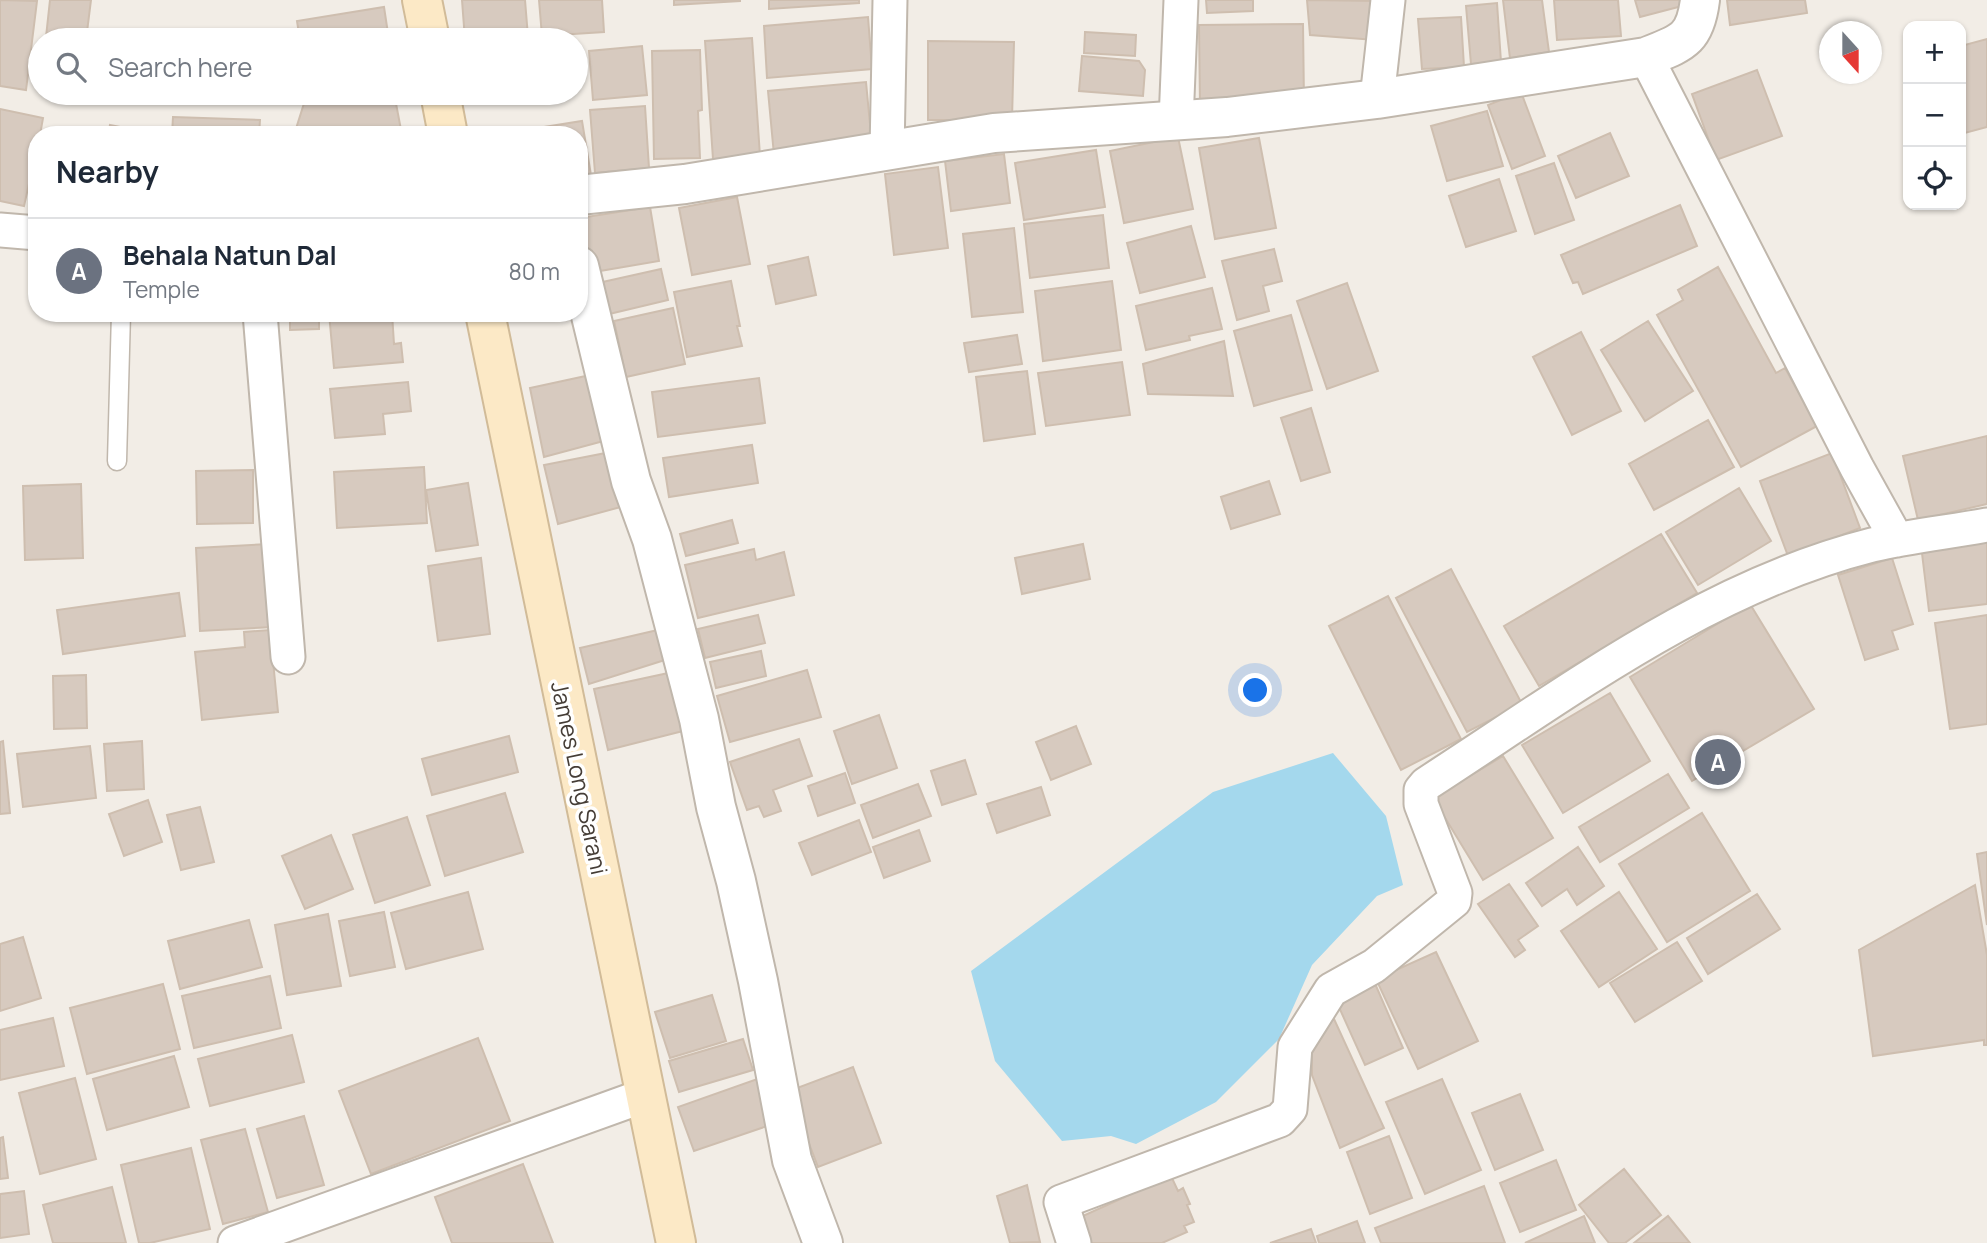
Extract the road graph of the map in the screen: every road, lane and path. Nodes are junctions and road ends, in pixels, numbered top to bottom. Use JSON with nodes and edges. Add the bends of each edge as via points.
{"nodes":[{"id":1,"x":422,"y":0,"type":"edge"},
{"id":2,"x":890,"y":0,"type":"edge"},
{"id":3,"x":1181,"y":0,"type":"edge"},
{"id":4,"x":1388,"y":0,"type":"edge"},
{"id":5,"x":1700,"y":0,"type":"edge"},
{"id":6,"x":428,"y":28,"type":"edge"},
{"id":7,"x":1646,"y":57,"type":"junction"},
{"id":8,"x":1377,"y":99,"type":"junction"},
{"id":9,"x":443,"y":105,"type":"edge"},
{"id":10,"x":1177,"y":122,"type":"junction"},
{"id":11,"x":447,"y":126,"type":"edge"},
{"id":12,"x":887,"y":151,"type":"junction"},
{"id":13,"x":588,"y":194,"type":"edge"},
{"id":14,"x":0,"y":230,"type":"edge"},
{"id":15,"x":28,"y":232,"type":"edge"},
{"id":16,"x":588,"y":303,"type":"edge"},
{"id":17,"x":121,"y":322,"type":"edge"},
{"id":18,"x":261,"y":322,"type":"edge"},
{"id":19,"x":487,"y":322,"type":"edge"},
{"id":20,"x":117,"y":461,"type":"dead end"},
{"id":21,"x":1987,"y":525,"type":"edge"},
{"id":22,"x":1897,"y":540,"type":"junction"},
{"id":23,"x":288,"y":657,"type":"dead end"},
{"id":24,"x":646,"y":1095,"type":"junction"},
{"id":25,"x":236,"y":1243,"type":"edge"},
{"id":26,"x":676,"y":1243,"type":"edge"},
{"id":27,"x":823,"y":1243,"type":"edge"},
{"id":28,"x":1074,"y":1243,"type":"edge"}],
"edges":[{"from":1,"to":6,"type":"main road"},
{"from":2,"to":12,"type":"street"},
{"from":3,"to":10,"type":"street"},
{"from":4,"to":8,"type":"street"},
{"from":5,"to":7,"type":"street","via":[[1692,33]]},
{"from":7,"to":8,"type":"street"},
{"from":7,"to":22,"type":"street"},
{"from":8,"to":10,"type":"street"},
{"from":9,"to":11,"type":"main road"},
{"from":10,"to":12,"type":"street","via":[[994,133]]},
{"from":12,"to":13,"type":"street","via":[[685,184]]},
{"from":14,"to":15,"type":"street"},
{"from":16,"to":27,"type":"street","via":[[631,481],[652,540],[699,719],[756,968],[792,1160]]},
{"from":17,"to":20,"type":"lane"},
{"from":18,"to":23,"type":"street"},
{"from":19,"to":24,"type":"main road","name":"James Long Sarani"},
{"from":21,"to":22,"type":"street"},
{"from":22,"to":28,"type":"street","via":[[1819,562],[1733,595],[1662,632],[1426,784],[1421,804],[1455,893],[1454,901],[1374,966],[1331,990],[1295,1047],[1290,1109],[1280,1120],[1061,1202]]},
{"from":24,"to":25,"type":"street"},
{"from":24,"to":26,"type":"main road","name":"James Long Sarani"}]}
